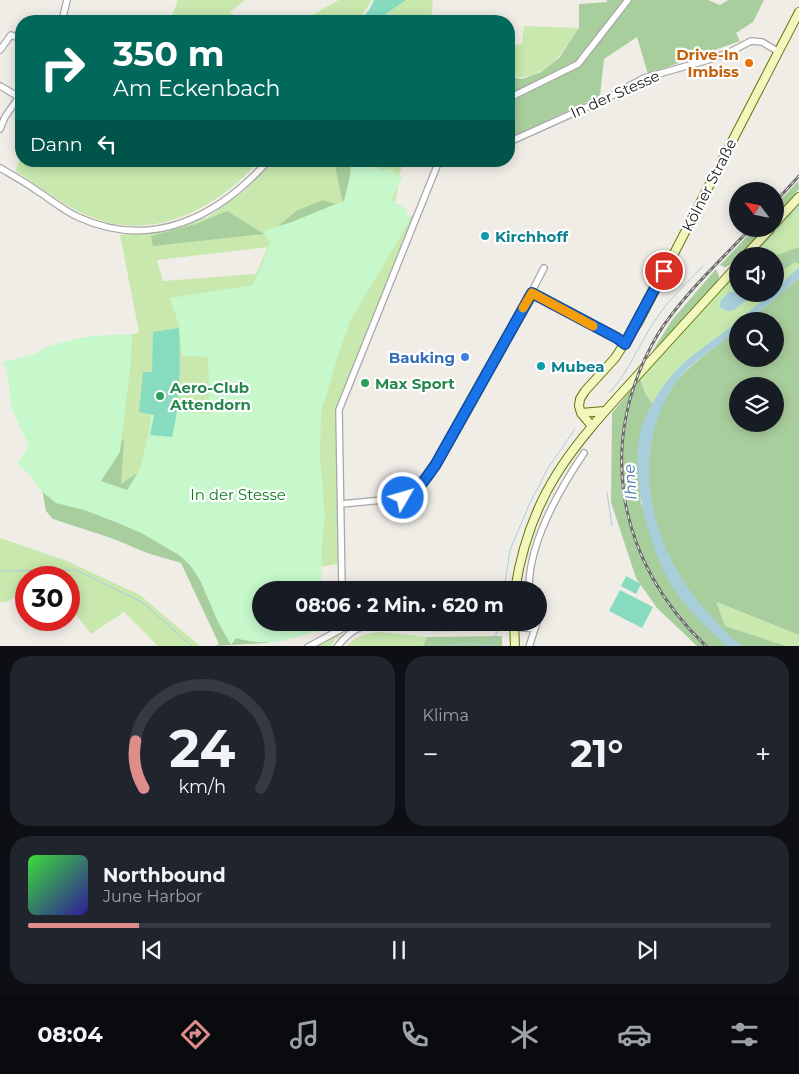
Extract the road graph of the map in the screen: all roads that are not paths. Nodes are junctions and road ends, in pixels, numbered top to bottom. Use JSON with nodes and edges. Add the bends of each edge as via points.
{"nodes":[{"id":1,"x":67,"y":0,"type":"edge"},
{"id":2,"x":628,"y":0,"type":"edge"},
{"id":3,"x":799,"y":12,"type":"edge"},
{"id":4,"x":63,"y":15,"type":"edge"},
{"id":5,"x":15,"y":37,"type":"edge"},
{"id":6,"x":0,"y":50,"type":"edge"},
{"id":7,"x":779,"y":52,"type":"junction"},
{"id":8,"x":0,"y":86,"type":"edge"},
{"id":9,"x":15,"y":94,"type":"edge"},
{"id":10,"x":515,"y":95,"type":"edge"},
{"id":11,"x":15,"y":103,"type":"edge"},
{"id":12,"x":0,"y":129,"type":"edge"},
{"id":13,"x":515,"y":139,"type":"edge"},
{"id":14,"x":262,"y":167,"type":"edge"},
{"id":15,"x":437,"y":167,"type":"edge"},
{"id":16,"x":0,"y":168,"type":"edge"},
{"id":17,"x":799,"y":197,"type":"edge"},
{"id":18,"x":784,"y":213,"type":"edge"},
{"id":19,"x":544,"y":268,"type":"dead end"},
{"id":20,"x":729,"y":275,"type":"edge"},
{"id":21,"x":532,"y":293,"type":"junction"},
{"id":22,"x":625,"y":344,"type":"junction"},
{"id":23,"x":604,"y":412,"type":"junction"},
{"id":24,"x":582,"y":413,"type":"junction"},
{"id":25,"x":591,"y":426,"type":"junction"},
{"id":26,"x":581,"y":439,"type":"junction"},
{"id":27,"x":584,"y":453,"type":"dead end"},
{"id":28,"x":341,"y":504,"type":"junction"},
{"id":29,"x":342,"y":581,"type":"edge"},
{"id":30,"x":517,"y":581,"type":"edge"},
{"id":31,"x":529,"y":581,"type":"edge"},
{"id":32,"x":334,"y":631,"type":"edge"},
{"id":33,"x":352,"y":631,"type":"edge"},
{"id":34,"x":514,"y":631,"type":"edge"},
{"id":35,"x":534,"y":631,"type":"edge"},
{"id":36,"x":308,"y":646,"type":"edge"},
{"id":37,"x":337,"y":646,"type":"edge"},
{"id":38,"x":515,"y":646,"type":"edge"},
{"id":39,"x":529,"y":646,"type":"edge"}],
"edges":[{"from":1,"to":4,"type":"street"},
{"from":2,"to":10,"type":"street","via":[[578,64]]},
{"from":3,"to":7,"type":"street","name":"Kölner Straße"},
{"from":5,"to":6,"type":"street","via":[[11,35]]},
{"from":7,"to":13,"type":"street","name":"In der Stesse","via":[[762,42],[751,42],[708,60],[644,78]]},
{"from":7,"to":22,"type":"street","name":"Kölner Straße"},
{"from":8,"to":9,"type":"street"},
{"from":11,"to":12,"type":"street"},
{"from":14,"to":16,"type":"street","via":[[238,191],[208,212],[181,224],[131,231],[108,228],[76,216]]},
{"from":15,"to":28,"type":"street","via":[[340,406]]},
{"from":17,"to":18,"type":"street"},
{"from":19,"to":21,"type":"street"},
{"from":20,"to":23,"type":"street"},
{"from":21,"to":22,"type":"street"},
{"from":21,"to":28,"type":"street","via":[[444,450],[421,484],[403,498]]},
{"from":22,"to":24,"type":"street","name":"Kölner Straße","via":[[582,395],[579,406]]},
{"from":23,"to":24,"type":"street"},
{"from":23,"to":25,"type":"street"},
{"from":24,"to":25,"type":"street"},
{"from":24,"to":26,"type":"street","name":"Kölner Straße"},
{"from":25,"to":26,"type":"street"},
{"from":26,"to":30,"type":"street","via":[[557,472],[538,507],[524,544]]},
{"from":27,"to":31,"type":"street","via":[[566,481],[542,531]]},
{"from":28,"to":29,"type":"street"},
{"from":32,"to":36,"type":"street"},
{"from":33,"to":37,"type":"street"},
{"from":34,"to":38,"type":"street"},
{"from":35,"to":39,"type":"street"}]}
